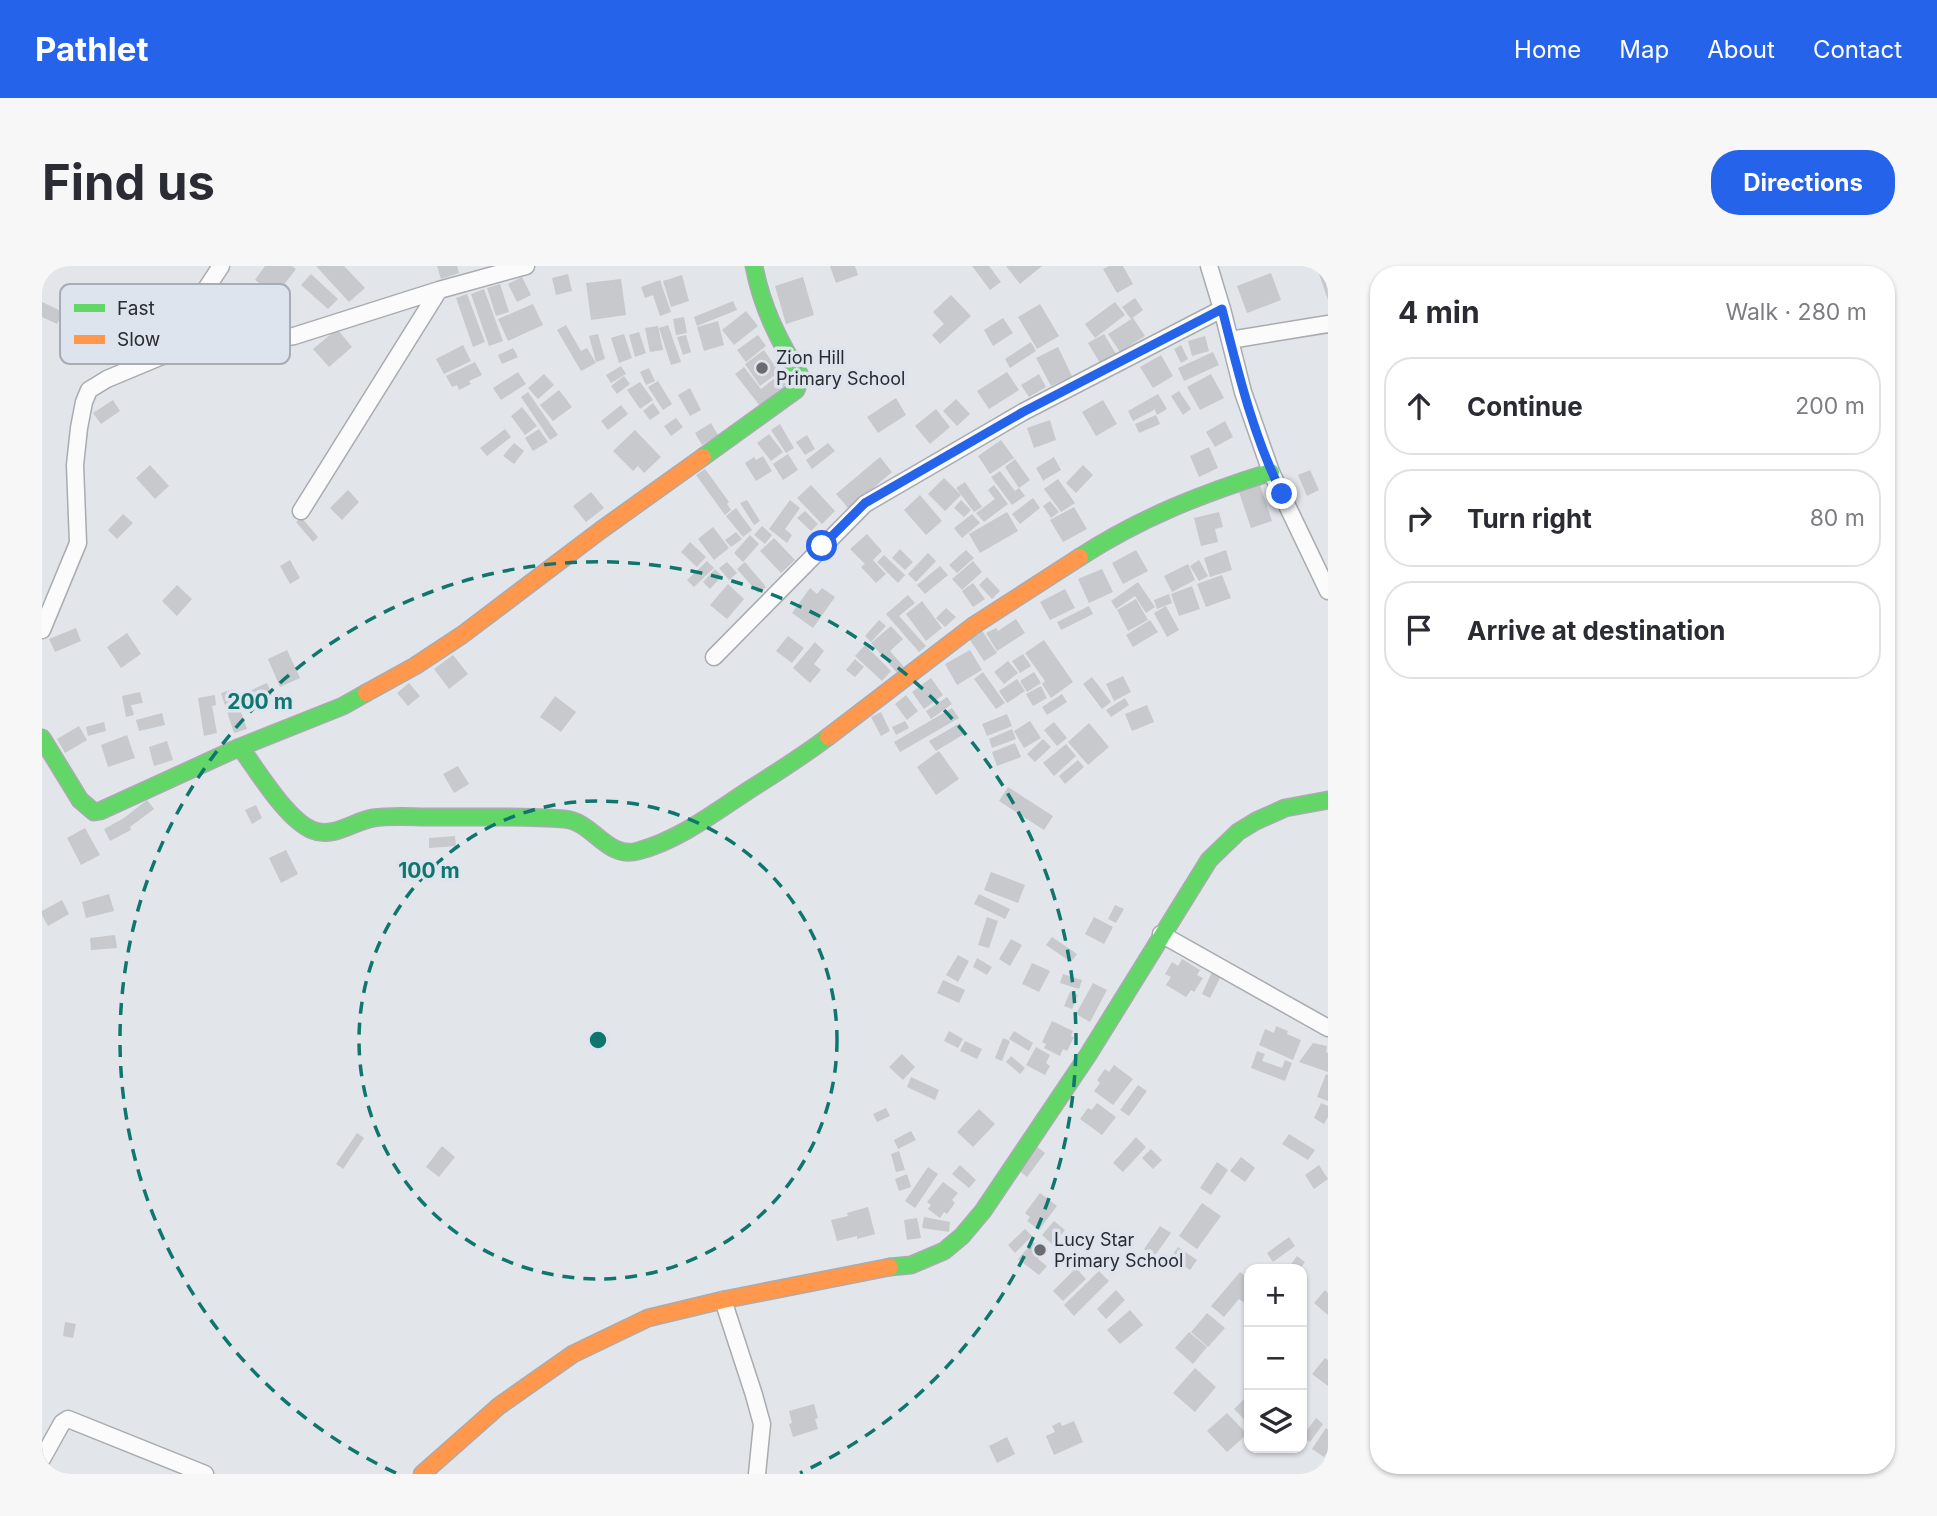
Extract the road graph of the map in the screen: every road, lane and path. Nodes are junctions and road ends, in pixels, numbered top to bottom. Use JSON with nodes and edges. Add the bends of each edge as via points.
{"nodes":[{"id":1,"x":221,"y":266,"type":"edge"},
{"id":2,"x":526,"y":266,"type":"edge"},
{"id":3,"x":754,"y":266,"type":"edge"},
{"id":4,"x":1209,"y":266,"type":"edge"},
{"id":5,"x":209,"y":284,"type":"edge"},
{"id":6,"x":439,"y":290,"type":"junction"},
{"id":7,"x":1222,"y":309,"type":"junction"},
{"id":8,"x":1328,"y":324,"type":"edge"},
{"id":9,"x":290,"y":337,"type":"edge"},
{"id":10,"x":1230,"y":340,"type":"junction"},
{"id":11,"x":143,"y":364,"type":"edge"},
{"id":12,"x":1271,"y":472,"type":"junction"},
{"id":13,"x":301,"y":511,"type":"dead end"},
{"id":14,"x":1324,"y":573,"type":"edge"},
{"id":15,"x":1328,"y":592,"type":"edge"},
{"id":16,"x":42,"y":630,"type":"edge"},
{"id":17,"x":714,"y":657,"type":"dead end"},
{"id":18,"x":42,"y":738,"type":"edge"},
{"id":19,"x":240,"y":747,"type":"junction"},
{"id":20,"x":1328,"y":800,"type":"edge"},
{"id":21,"x":1161,"y":934,"type":"junction"},
{"id":22,"x":1328,"y":1028,"type":"edge"},
{"id":23,"x":723,"y":1300,"type":"junction"},
{"id":24,"x":42,"y":1459,"type":"edge"},
{"id":25,"x":205,"y":1474,"type":"edge"},
{"id":26,"x":422,"y":1474,"type":"edge"},
{"id":27,"x":757,"y":1474,"type":"edge"}],
"edges":[{"from":1,"to":5,"type":"street"},
{"from":2,"to":6,"type":"street"},
{"from":3,"to":19,"type":"street","via":[[767,314],[800,377],[796,390],[415,666],[343,706]]},
{"from":4,"to":7,"type":"street"},
{"from":6,"to":9,"type":"street"},
{"from":6,"to":13,"type":"street"},
{"from":7,"to":10,"type":"street"},
{"from":7,"to":17,"type":"street","via":[[1023,412],[865,503]]},
{"from":8,"to":10,"type":"street"},
{"from":10,"to":12,"type":"street"},
{"from":11,"to":16,"type":"street","via":[[89,390],[75,466],[78,543]]},
{"from":12,"to":14,"type":"street"},
{"from":12,"to":19,"type":"street","via":[[1169,508],[1095,547],[973,626],[815,747],[696,825],[636,852],[614,850],[576,821],[514,816],[374,818],[319,833],[287,809]]},
{"from":14,"to":15,"type":"street"},
{"from":18,"to":19,"type":"street","via":[[80,800],[94,812]]},
{"from":20,"to":21,"type":"street","via":[[1285,808],[1238,832],[1209,860]]},
{"from":21,"to":22,"type":"street"},
{"from":21,"to":23,"type":"street","via":[[1087,1055],[962,1236],[944,1251],[911,1265]]},
{"from":23,"to":26,"type":"street","via":[[648,1318],[573,1354],[499,1406]]},
{"from":23,"to":27,"type":"street","via":[[762,1424]]},
{"from":24,"to":25,"type":"street","via":[[68,1419]]}]}
